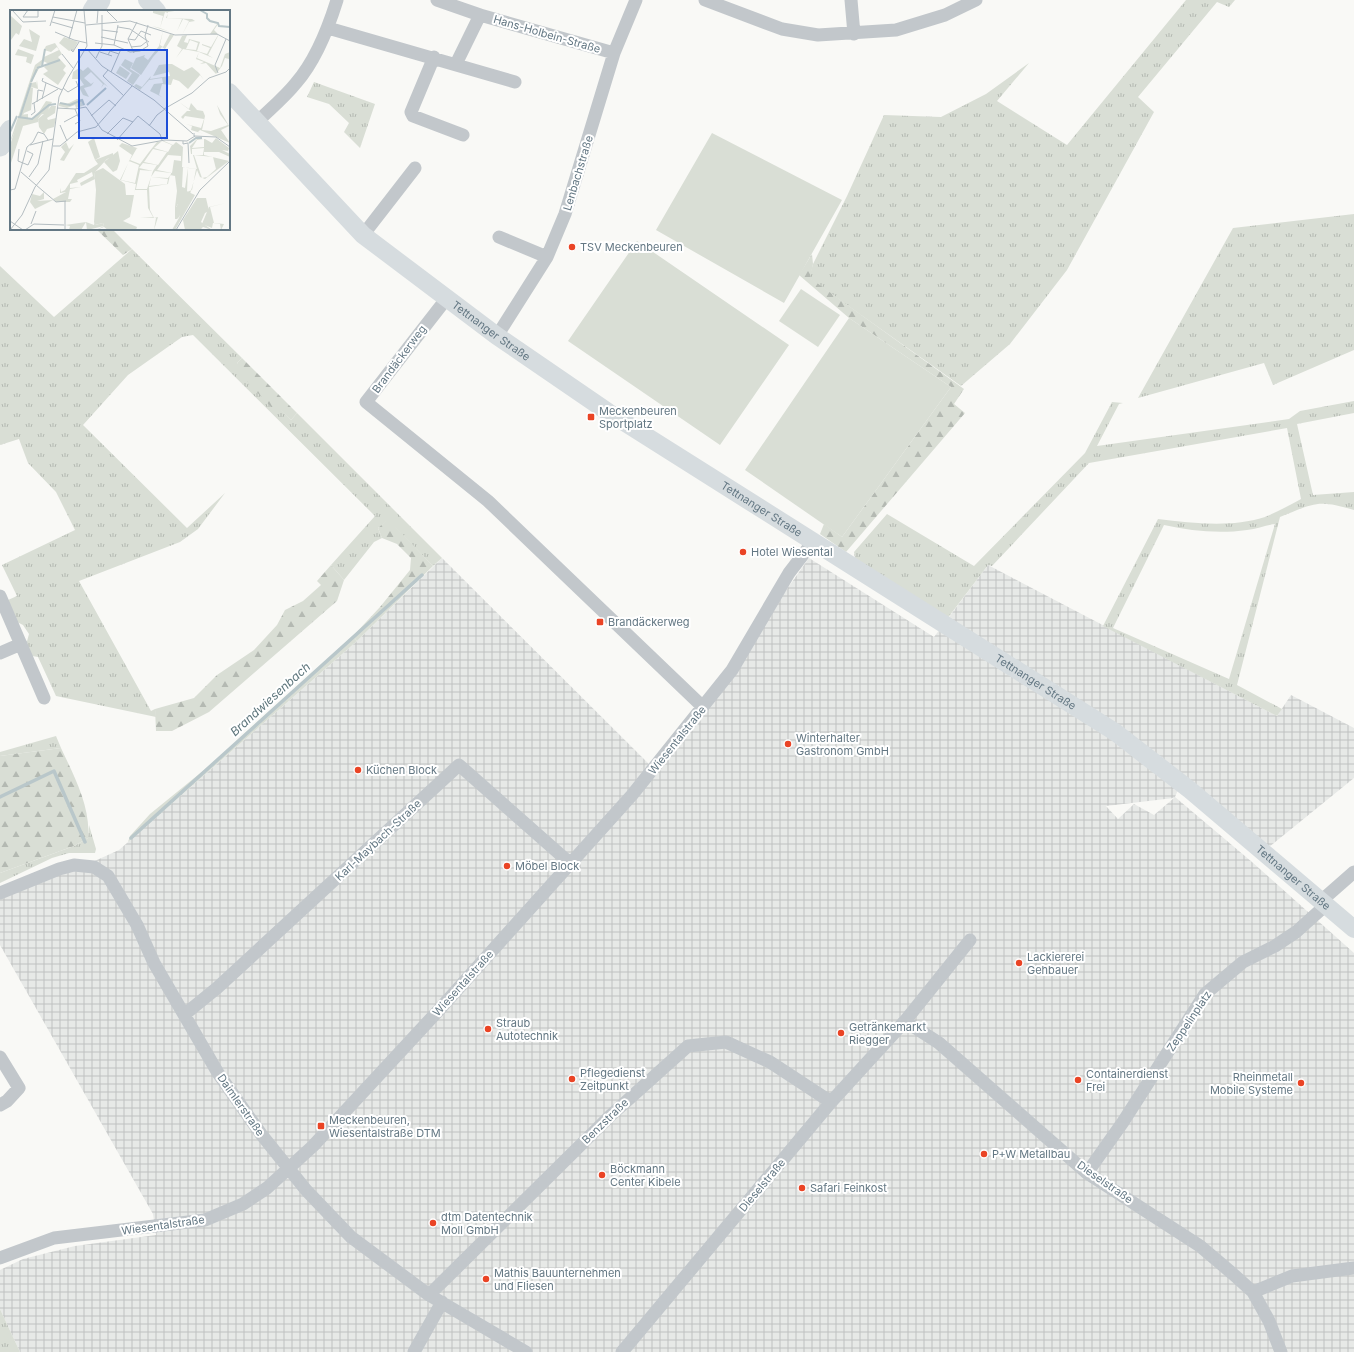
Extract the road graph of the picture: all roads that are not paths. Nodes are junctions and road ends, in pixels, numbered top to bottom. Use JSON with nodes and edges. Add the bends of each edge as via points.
{"nodes":[{"id":1,"x":100,"y":0,"type":"edge"},
{"id":2,"x":147,"y":0,"type":"edge"},
{"id":3,"x":337,"y":0,"type":"edge"},
{"id":4,"x":437,"y":0,"type":"edge"},
{"id":5,"x":636,"y":0,"type":"edge"},
{"id":6,"x":705,"y":0,"type":"edge"},
{"id":7,"x":851,"y":0,"type":"edge"},
{"id":8,"x":976,"y":0,"type":"edge"},
{"id":9,"x":94,"y":10,"type":"edge"},
{"id":10,"x":156,"y":10,"type":"edge"},
{"id":11,"x":480,"y":15,"type":"junction"},
{"id":12,"x":328,"y":28,"type":"junction"},
{"id":13,"x":854,"y":34,"type":"junction"},
{"id":14,"x":614,"y":53,"type":"junction"},
{"id":15,"x":434,"y":57,"type":"junction"},
{"id":16,"x":456,"y":64,"type":"junction"},
{"id":17,"x":515,"y":82,"type":"dead end"},
{"id":18,"x":230,"y":93,"type":"edge"},
{"id":19,"x":256,"y":123,"type":"junction"},
{"id":20,"x":10,"y":131,"type":"edge"},
{"id":21,"x":463,"y":135,"type":"dead end"},
{"id":22,"x":0,"y":146,"type":"edge"},
{"id":23,"x":415,"y":168,"type":"dead end"},
{"id":24,"x":363,"y":235,"type":"junction"},
{"id":25,"x":499,"y":237,"type":"dead end"},
{"id":26,"x":547,"y":257,"type":"junction"},
{"id":27,"x":447,"y":298,"type":"junction"},
{"id":28,"x":497,"y":336,"type":"junction"},
{"id":29,"x":812,"y":543,"type":"junction"},
{"id":30,"x":0,"y":596,"type":"edge"},
{"id":31,"x":21,"y":644,"type":"junction"},
{"id":32,"x":0,"y":653,"type":"edge"},
{"id":33,"x":44,"y":698,"type":"dead end"},
{"id":34,"x":704,"y":707,"type":"junction"},
{"id":35,"x":571,"y":864,"type":"junction"},
{"id":36,"x":1354,"y":872,"type":"edge"},
{"id":37,"x":0,"y":893,"type":"edge"},
{"id":38,"x":1323,"y":903,"type":"junction"},
{"id":39,"x":1354,"y":929,"type":"edge"},
{"id":40,"x":970,"y":940,"type":"dead end"},
{"id":41,"x":185,"y":1014,"type":"junction"},
{"id":42,"x":905,"y":1021,"type":"junction"},
{"id":43,"x":0,"y":1057,"type":"edge"},
{"id":44,"x":831,"y":1102,"type":"junction"},
{"id":45,"x":0,"y":1105,"type":"edge"},
{"id":46,"x":288,"y":1169,"type":"junction"},
{"id":47,"x":1088,"y":1173,"type":"junction"},
{"id":48,"x":0,"y":1258,"type":"edge"},
{"id":49,"x":1354,"y":1268,"type":"edge"},
{"id":50,"x":1253,"y":1292,"type":"junction"},
{"id":51,"x":429,"y":1295,"type":"junction"},
{"id":52,"x":442,"y":1302,"type":"junction"},
{"id":53,"x":414,"y":1352,"type":"edge"},
{"id":54,"x":526,"y":1352,"type":"edge"},
{"id":55,"x":622,"y":1352,"type":"edge"},
{"id":56,"x":1281,"y":1352,"type":"edge"}],
"edges":[{"from":1,"to":9,"type":"main road"},
{"from":2,"to":10,"type":"main road"},
{"from":3,"to":12,"type":"street"},
{"from":4,"to":11,"type":"street","name":"Hans-Holbein-Straße"},
{"from":5,"to":14,"type":"street","name":"Lenbachstraße"},
{"from":6,"to":13,"type":"street","via":[[782,29],[818,35]]},
{"from":7,"to":13,"type":"street"},
{"from":8,"to":13,"type":"street","via":[[945,15],[896,30]]},
{"from":11,"to":14,"type":"street","name":"Hans-Holbein-Straße"},
{"from":11,"to":16,"type":"street","name":"Hans-Holbein-Straße"},
{"from":12,"to":15,"type":"street"},
{"from":12,"to":19,"type":"street","via":[[296,84]]},
{"from":14,"to":26,"type":"street","name":"Lenbachstraße","via":[[565,214]]},
{"from":15,"to":16,"type":"street"},
{"from":15,"to":21,"type":"street","via":[[411,112],[413,116]]},
{"from":16,"to":17,"type":"street"},
{"from":18,"to":19,"type":"main road","name":"Tettnanger Straße"},
{"from":19,"to":24,"type":"main road","name":"Tettnanger Straße"},
{"from":20,"to":22,"type":"main road"},
{"from":23,"to":24,"type":"street"},
{"from":24,"to":27,"type":"main road","name":"Tettnanger Straße"},
{"from":25,"to":26,"type":"street"},
{"from":26,"to":28,"type":"street","name":"Lenbachstraße"},
{"from":27,"to":28,"type":"main road","name":"Tettnanger Straße"},
{"from":27,"to":34,"type":"street","name":"Brandäckerweg","via":[[366,402],[488,501]]},
{"from":28,"to":29,"type":"main road","name":"Tettnanger Straße","via":[[608,412]]},
{"from":29,"to":34,"type":"street","name":"Wiesentalstraße","via":[[789,573],[732,670]]},
{"from":29,"to":38,"type":"main road","name":"Tettnanger Straße","via":[[1115,732],[1190,790]]},
{"from":30,"to":31,"type":"street"},
{"from":31,"to":32,"type":"street"},
{"from":31,"to":33,"type":"street"},
{"from":34,"to":35,"type":"street","name":"Wiesentalstraße"},
{"from":35,"to":41,"type":"street","name":"Karl-Maybach-Straße","via":[[459,765]]},
{"from":35,"to":46,"type":"street","name":"Wiesentalstraße","via":[[313,1146]]},
{"from":36,"to":38,"type":"street","name":"Zeppelinplatz"},
{"from":37,"to":41,"type":"street","name":"Daimlerstraße","via":[[74,865],[101,870],[108,876],[137,925],[154,963]]},
{"from":38,"to":39,"type":"main road","name":"Tettnanger Straße"},
{"from":38,"to":47,"type":"street","name":"Zeppelinplatz","via":[[1296,932],[1243,962],[1205,994]]},
{"from":40,"to":42,"type":"street","name":"Dieselstraße"},
{"from":41,"to":46,"type":"street","name":"Daimlerstraße","via":[[218,1073],[260,1134]]},
{"from":42,"to":44,"type":"street","name":"Dieselstraße"},
{"from":42,"to":47,"type":"street","name":"Dieselstraße","via":[[939,1043]]},
{"from":43,"to":45,"type":"street","via":[[19,1088]]},
{"from":44,"to":51,"type":"street","name":"Benzstraße","via":[[770,1062],[726,1042],[688,1046],[610,1116]]},
{"from":44,"to":55,"type":"street","name":"Dieselstraße"},
{"from":46,"to":48,"type":"street","name":"Wiesentalstraße","via":[[267,1188],[243,1204],[205,1220],[54,1238]]},
{"from":46,"to":51,"type":"street","name":"Daimlerstraße","via":[[351,1237]]},
{"from":47,"to":50,"type":"street","name":"Dieselstraße","via":[[1200,1246]]},
{"from":49,"to":50,"type":"street","via":[[1292,1276]]},
{"from":50,"to":56,"type":"street","name":"Dieselstraße","via":[[1269,1321]]},
{"from":51,"to":52,"type":"street","name":"Daimlerstraße"},
{"from":52,"to":53,"type":"street"},
{"from":52,"to":54,"type":"street","name":"Daimlerstraße"}]}
